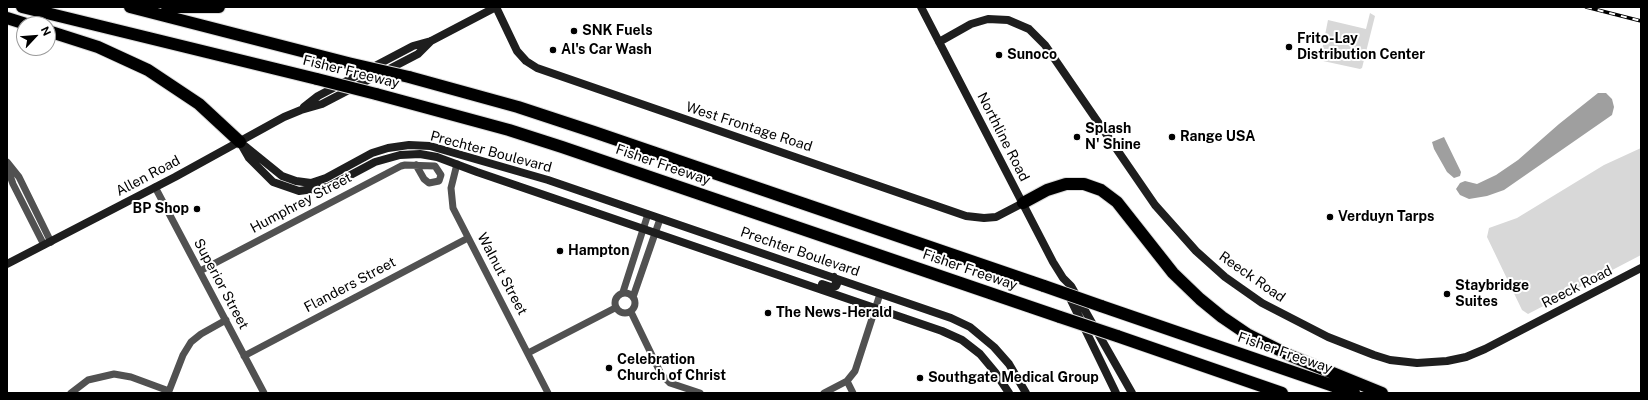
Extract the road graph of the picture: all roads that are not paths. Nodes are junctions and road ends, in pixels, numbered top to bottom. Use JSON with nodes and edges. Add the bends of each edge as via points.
{"nodes":[{"id":1,"x":22,"y":7,"type":"edge"},
{"id":2,"x":130,"y":7,"type":"edge"},
{"id":3,"x":167,"y":7,"type":"edge"},
{"id":4,"x":219,"y":7,"type":"edge"},
{"id":5,"x":496,"y":7,"type":"edge"},
{"id":6,"x":921,"y":7,"type":"edge"},
{"id":7,"x":56,"y":33,"type":"edge"},
{"id":8,"x":939,"y":42,"type":"junction"},
{"id":9,"x":240,"y":142,"type":"junction"},
{"id":10,"x":7,"y":162,"type":"edge"},
{"id":11,"x":457,"y":164,"type":"junction"},
{"id":12,"x":416,"y":165,"type":"dead end"},
{"id":13,"x":7,"y":167,"type":"edge"},
{"id":14,"x":548,"y":180,"type":"junction"},
{"id":15,"x":155,"y":187,"type":"junction"},
{"id":16,"x":584,"y":192,"type":"junction"},
{"id":17,"x":542,"y":194,"type":"junction"},
{"id":18,"x":1023,"y":203,"type":"junction"},
{"id":19,"x":622,"y":205,"type":"junction"},
{"id":20,"x":580,"y":207,"type":"junction"},
{"id":21,"x":648,"y":214,"type":"junction"},
{"id":22,"x":614,"y":219,"type":"junction"},
{"id":23,"x":660,"y":219,"type":"junction"},
{"id":24,"x":643,"y":229,"type":"junction"},
{"id":25,"x":655,"y":233,"type":"junction"},
{"id":26,"x":468,"y":238,"type":"junction"},
{"id":27,"x":47,"y":244,"type":"junction"},
{"id":28,"x":762,"y":253,"type":"junction"},
{"id":29,"x":7,"y":264,"type":"edge"},
{"id":30,"x":756,"y":268,"type":"junction"},
{"id":31,"x":1641,"y":268,"type":"edge"},
{"id":32,"x":200,"y":271,"type":"junction"},
{"id":33,"x":834,"y":277,"type":"junction"},
{"id":34,"x":1062,"y":278,"type":"junction"},
{"id":35,"x":791,"y":279,"type":"junction"},
{"id":36,"x":623,"y":292,"type":"junction"},
{"id":37,"x":880,"y":294,"type":"junction"},
{"id":38,"x":633,"y":296,"type":"junction"},
{"id":39,"x":616,"y":308,"type":"junction"},
{"id":40,"x":875,"y":308,"type":"junction"},
{"id":41,"x":631,"y":312,"type":"junction"},
{"id":42,"x":226,"y":320,"type":"junction"},
{"id":43,"x":970,"y":327,"type":"junction"},
{"id":44,"x":962,"y":340,"type":"junction"},
{"id":45,"x":528,"y":353,"type":"junction"},
{"id":46,"x":244,"y":356,"type":"junction"},
{"id":47,"x":847,"y":381,"type":"junction"},
{"id":48,"x":168,"y":392,"type":"edge"},
{"id":49,"x":71,"y":393,"type":"edge"},
{"id":50,"x":264,"y":393,"type":"edge"},
{"id":51,"x":548,"y":393,"type":"edge"},
{"id":52,"x":700,"y":393,"type":"edge"},
{"id":53,"x":824,"y":393,"type":"edge"},
{"id":54,"x":853,"y":393,"type":"edge"},
{"id":55,"x":1009,"y":393,"type":"edge"},
{"id":56,"x":1026,"y":393,"type":"edge"},
{"id":57,"x":1116,"y":393,"type":"edge"},
{"id":58,"x":1132,"y":393,"type":"edge"},
{"id":59,"x":1282,"y":393,"type":"edge"},
{"id":60,"x":1354,"y":393,"type":"edge"},
{"id":61,"x":1382,"y":393,"type":"edge"}],
"edges":[{"from":1,"to":59,"type":"highway","name":"Fisher Freeway","bridge":true,"via":[[317,79],[509,130]]},
{"from":2,"to":60,"type":"highway","name":"Fisher Freeway","bridge":true,"via":[[511,105]]},
{"from":3,"to":4,"type":"highway"},
{"from":5,"to":9,"type":"main road","name":"Allen Road","via":[[431,40],[418,54],[322,104],[301,110]]},
{"from":5,"to":18,"type":"main road","name":"West Frontage Road","via":[[517,51],[537,68],[966,216],[996,217]]},
{"from":6,"to":8,"type":"main road","name":"Northline Road"},
{"from":7,"to":9,"type":"highway","via":[[98,46],[148,70],[199,104]]},
{"from":8,"to":18,"type":"main road","name":"Northline Road"},
{"from":8,"to":31,"type":"main road","name":"Reeck Road","via":[[971,24],[988,19],[1008,20],[1029,29],[1045,45],[1155,205],[1196,251],[1225,277],[1262,303],[1326,336],[1374,355],[1390,360],[1422,363],[1466,357]]},
{"from":9,"to":11,"type":"main road","name":"Prechter Boulevard","via":[[249,158],[273,182],[299,191],[328,187],[376,162],[400,155],[420,154]]},
{"from":9,"to":14,"type":"main road","name":"Prechter Boulevard","via":[[282,176],[311,183],[372,154],[388,148],[409,145],[430,146]]},
{"from":9,"to":15,"type":"main road","name":"Allen Road"},
{"from":10,"to":27,"type":"street","via":[[19,178]]},
{"from":11,"to":17,"type":"main road","name":"Prechter Boulevard"},
{"from":11,"to":26,"type":"street","name":"Walnut Street","via":[[451,188],[451,202]]},
{"from":12,"to":32,"type":"street","name":"Humphrey Street","via":[[401,166]]},
{"from":13,"to":27,"type":"street","via":[[13,184]]},
{"from":14,"to":16,"type":"main road","name":"Prechter Boulevard"},
{"from":14,"to":17,"type":"main road"},
{"from":15,"to":27,"type":"main road","name":"Allen Road"},
{"from":15,"to":32,"type":"street","name":"Superior Street"},
{"from":16,"to":19,"type":"main road","name":"Prechter Boulevard"},
{"from":16,"to":20,"type":"main road","via":[[578,197]]},
{"from":17,"to":20,"type":"main road","name":"Prechter Boulevard"},
{"from":18,"to":34,"type":"main road","name":"Northline Road"},
{"from":18,"to":61,"type":"highway","via":[[1047,190],[1066,184],[1084,184],[1102,190],[1117,202],[1174,273],[1222,317],[1247,334],[1291,356]]},
{"from":19,"to":21,"type":"main road","name":"Prechter Boulevard"},
{"from":19,"to":22,"type":"main road","via":[[620,215]]},
{"from":20,"to":22,"type":"main road","name":"Prechter Boulevard"},
{"from":21,"to":23,"type":"main road","name":"Prechter Boulevard"},
{"from":21,"to":24,"type":"street"},
{"from":22,"to":24,"type":"main road","name":"Prechter Boulevard"},
{"from":23,"to":25,"type":"street"},
{"from":23,"to":28,"type":"main road","name":"Prechter Boulevard"},
{"from":24,"to":25,"type":"main road","name":"Prechter Boulevard"},
{"from":24,"to":36,"type":"street"},
{"from":25,"to":30,"type":"main road","name":"Prechter Boulevard"},
{"from":25,"to":38,"type":"street"},
{"from":26,"to":45,"type":"street","name":"Walnut Street"},
{"from":26,"to":46,"type":"street","name":"Flanders Street"},
{"from":27,"to":29,"type":"main road","name":"Allen Road"},
{"from":28,"to":30,"type":"main road","via":[[754,258]]},
{"from":28,"to":33,"type":"main road","name":"Prechter Boulevard"},
{"from":30,"to":35,"type":"main road","name":"Prechter Boulevard"},
{"from":32,"to":42,"type":"street","name":"Superior Street"},
{"from":33,"to":35,"type":"main road","via":[[837,284],[834,287],[801,278]]},
{"from":33,"to":37,"type":"main road","name":"Prechter Boulevard"},
{"from":34,"to":57,"type":"main road","name":"Northline Road"},
{"from":34,"to":58,"type":"main road","name":"Northline Road","via":[[1070,286]]},
{"from":35,"to":40,"type":"main road","name":"Prechter Boulevard"},
{"from":36,"to":38,"type":"street"},
{"from":36,"to":39,"type":"street","via":[[615,298]]},
{"from":37,"to":40,"type":"street"},
{"from":37,"to":43,"type":"main road","name":"Prechter Boulevard"},
{"from":38,"to":41,"type":"street","via":[[635,306]]},
{"from":39,"to":41,"type":"street","via":[[621,313]]},
{"from":39,"to":45,"type":"street"},
{"from":40,"to":44,"type":"main road","name":"Prechter Boulevard"},
{"from":40,"to":47,"type":"street","via":[[855,371]]},
{"from":41,"to":52,"type":"street","via":[[661,374],[670,383]]},
{"from":42,"to":46,"type":"street","name":"Superior Street"},
{"from":42,"to":48,"type":"street","via":[[191,342]]},
{"from":43,"to":44,"type":"main road","via":[[970,335]]},
{"from":43,"to":56,"type":"main road","name":"Prechter Boulevard","via":[[1001,354]]},
{"from":44,"to":55,"type":"main road","name":"Prechter Boulevard","via":[[989,364]]},
{"from":45,"to":51,"type":"street","name":"Walnut Street"},
{"from":46,"to":50,"type":"street","name":"Superior Street"},
{"from":47,"to":53,"type":"street"},
{"from":47,"to":54,"type":"street"},
{"from":48,"to":49,"type":"street","via":[[130,377],[114,374],[88,380]]}]}
